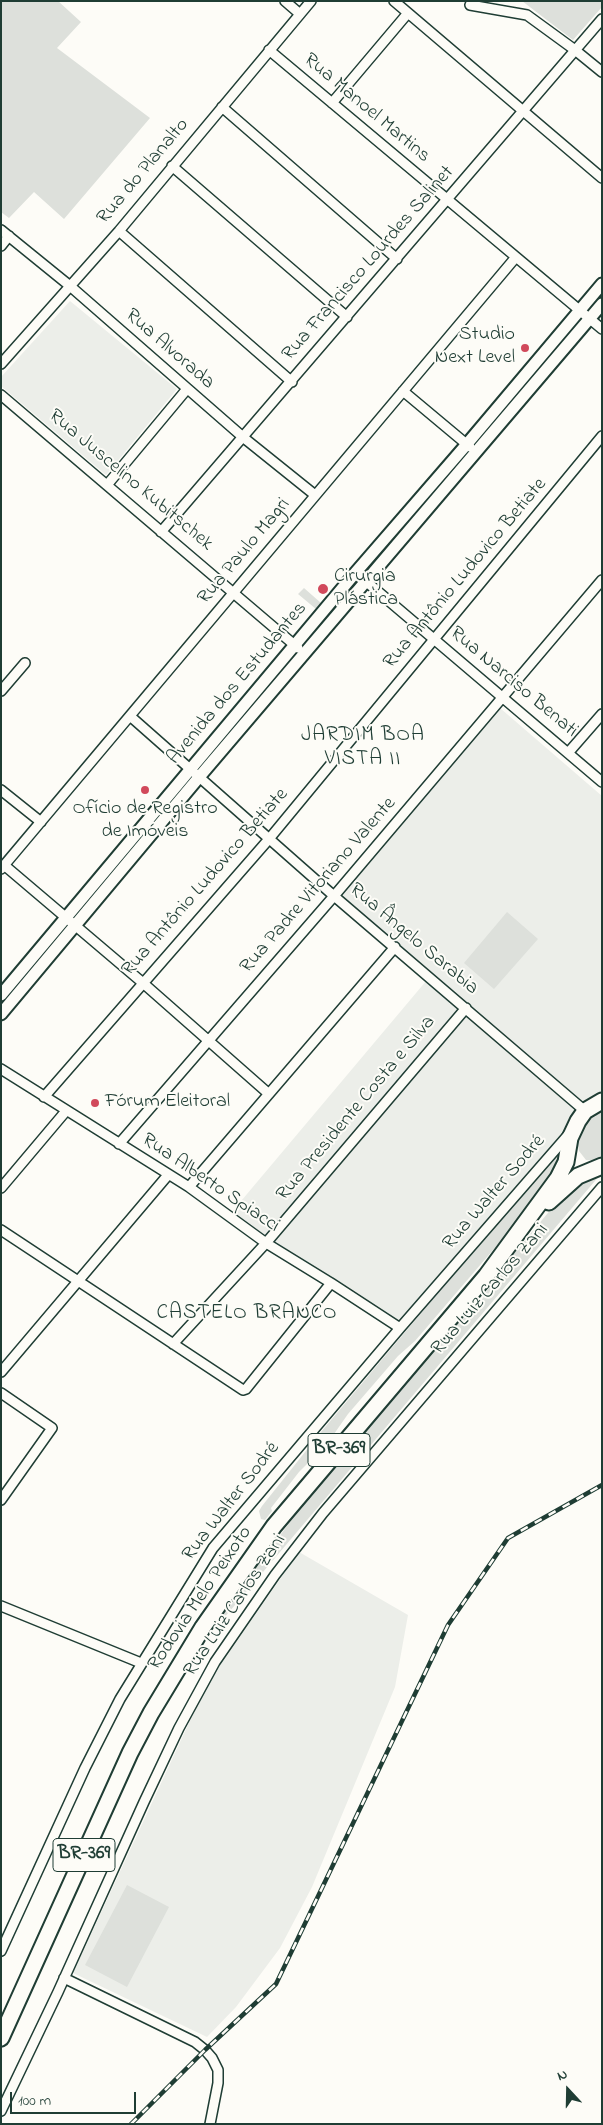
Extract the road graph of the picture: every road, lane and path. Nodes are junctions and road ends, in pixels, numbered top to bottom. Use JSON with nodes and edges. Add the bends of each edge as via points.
{"nodes":[{"id":1,"x":284,"y":1,"type":"edge"},
{"id":2,"x":311,"y":1,"type":"edge"},
{"id":3,"x":394,"y":1,"type":"edge"},
{"id":4,"x":470,"y":5,"type":"dead end"},
{"id":5,"x":408,"y":13,"type":"junction"},
{"id":6,"x":300,"y":14,"type":"junction"},
{"id":7,"x":602,"y":19,"type":"edge"},
{"id":8,"x":269,"y":50,"type":"junction"},
{"id":9,"x":575,"y":50,"type":"junction"},
{"id":10,"x":602,"y":72,"type":"edge"},
{"id":11,"x":332,"y":103,"type":"junction"},
{"id":12,"x":222,"y":107,"type":"junction"},
{"id":13,"x":523,"y":111,"type":"junction"},
{"id":14,"x":172,"y":166,"type":"junction"},
{"id":15,"x":602,"y":178,"type":"edge"},
{"id":16,"x":447,"y":200,"type":"junction"},
{"id":17,"x":1,"y":230,"type":"edge"},
{"id":18,"x":118,"y":231,"type":"junction"},
{"id":19,"x":9,"y":236,"type":"junction"},
{"id":20,"x":1,"y":246,"type":"edge"},
{"id":21,"x":516,"y":258,"type":"junction"},
{"id":22,"x":397,"y":259,"type":"junction"},
{"id":23,"x":602,"y":284,"type":"edge"},
{"id":24,"x":70,"y":286,"type":"junction"},
{"id":25,"x":602,"y":304,"type":"edge"},
{"id":26,"x":579,"y":311,"type":"junction"},
{"id":27,"x":347,"y":317,"type":"junction"},
{"id":28,"x":589,"y":319,"type":"junction"},
{"id":29,"x":602,"y":330,"type":"edge"},
{"id":30,"x":1,"y":364,"type":"edge"},
{"id":31,"x":525,"y":376,"type":"junction"},
{"id":32,"x":292,"y":382,"type":"junction"},
{"id":33,"x":534,"y":384,"type":"junction"},
{"id":34,"x":187,"y":389,"type":"junction"},
{"id":35,"x":403,"y":391,"type":"junction"},
{"id":36,"x":1,"y":395,"type":"edge"},
{"id":37,"x":602,"y":436,"type":"edge"},
{"id":38,"x":244,"y":438,"type":"junction"},
{"id":39,"x":467,"y":444,"type":"junction"},
{"id":40,"x":477,"y":452,"type":"junction"},
{"id":41,"x":107,"y":485,"type":"junction"},
{"id":42,"x":315,"y":496,"type":"junction"},
{"id":43,"x":161,"y":532,"type":"junction"},
{"id":44,"x":356,"y":572,"type":"junction"},
{"id":45,"x":602,"y":580,"type":"edge"},
{"id":46,"x":366,"y":581,"type":"junction"},
{"id":47,"x":234,"y":593,"type":"junction"},
{"id":48,"x":434,"y":640,"type":"junction"},
{"id":49,"x":295,"y":645,"type":"junction"},
{"id":50,"x":304,"y":653,"type":"junction"},
{"id":51,"x":25,"y":663,"type":"dead end"},
{"id":52,"x":1,"y":691,"type":"edge"},
{"id":53,"x":502,"y":697,"type":"junction"},
{"id":54,"x":602,"y":714,"type":"edge"},
{"id":55,"x":130,"y":716,"type":"junction"},
{"id":56,"x":568,"y":753,"type":"junction"},
{"id":57,"x":196,"y":773,"type":"junction"},
{"id":58,"x":602,"y":782,"type":"edge"},
{"id":59,"x":1,"y":790,"type":"edge"},
{"id":60,"x":41,"y":822,"type":"junction"},
{"id":61,"x":269,"y":839,"type":"junction"},
{"id":62,"x":3,"y":867,"type":"edge"},
{"id":63,"x":334,"y":896,"type":"junction"},
{"id":64,"x":66,"y":918,"type":"junction"},
{"id":65,"x":75,"y":926,"type":"junction"},
{"id":66,"x":395,"y":947,"type":"junction"},
{"id":67,"x":143,"y":983,"type":"junction"},
{"id":68,"x":1,"y":995,"type":"edge"},
{"id":69,"x":466,"y":1008,"type":"junction"},
{"id":70,"x":1,"y":1014,"type":"edge"},
{"id":71,"x":209,"y":1041,"type":"junction"},
{"id":72,"x":1,"y":1069,"type":"edge"},
{"id":73,"x":269,"y":1094,"type":"junction"},
{"id":74,"x":44,"y":1097,"type":"junction"},
{"id":75,"x":597,"y":1103,"type":"edge"},
{"id":76,"x":66,"y":1111,"type":"junction"},
{"id":77,"x":573,"y":1130,"type":"junction"},
{"id":78,"x":119,"y":1144,"type":"junction"},
{"id":79,"x":570,"y":1145,"type":"junction"},
{"id":80,"x":598,"y":1167,"type":"edge"},
{"id":81,"x":168,"y":1175,"type":"junction"},
{"id":82,"x":189,"y":1187,"type":"junction"},
{"id":83,"x":602,"y":1187,"type":"edge"},
{"id":84,"x":1,"y":1188,"type":"edge"},
{"id":85,"x":1,"y":1230,"type":"edge"},
{"id":86,"x":516,"y":1235,"type":"junction"},
{"id":87,"x":266,"y":1243,"type":"junction"},
{"id":88,"x":79,"y":1282,"type":"junction"},
{"id":89,"x":331,"y":1283,"type":"junction"},
{"id":90,"x":400,"y":1328,"type":"junction"},
{"id":91,"x":173,"y":1344,"type":"junction"},
{"id":92,"x":1,"y":1372,"type":"edge"},
{"id":93,"x":1,"y":1393,"type":"edge"},
{"id":94,"x":1,"y":1500,"type":"edge"},
{"id":95,"x":1,"y":1606,"type":"edge"},
{"id":96,"x":141,"y":1663,"type":"junction"},
{"id":97,"x":4,"y":1939,"type":"edge"},
{"id":98,"x":1,"y":1951,"type":"edge"},
{"id":99,"x":64,"y":1978,"type":"junction"},
{"id":100,"x":1,"y":2038,"type":"edge"},
{"id":101,"x":1,"y":2111,"type":"edge"},
{"id":102,"x":210,"y":2124,"type":"edge"}],
"edges":[{"from":1,"to":6,"type":"street"},
{"from":2,"to":6,"type":"street","name":"Rua do Planalto"},
{"from":3,"to":5,"type":"street"},
{"from":4,"to":9,"type":"street","via":[[527,15]]},
{"from":5,"to":11,"type":"street"},
{"from":5,"to":13,"type":"street"},
{"from":6,"to":8,"type":"street","name":"Rua do Planalto"},
{"from":7,"to":9,"type":"street","name":"Rua Francisco Lourdes Salinet"},
{"from":8,"to":11,"type":"street","name":"Rua Manoel Martins"},
{"from":8,"to":12,"type":"street","name":"Rua do Planalto"},
{"from":9,"to":10,"type":"street"},
{"from":9,"to":13,"type":"street","name":"Rua Francisco Lourdes Salinet"},
{"from":11,"to":16,"type":"street","name":"Rua Manoel Martins"},
{"from":12,"to":14,"type":"street","name":"Rua do Planalto"},
{"from":12,"to":22,"type":"street"},
{"from":13,"to":15,"type":"street"},
{"from":13,"to":16,"type":"street","name":"Rua Francisco Lourdes Salinet"},
{"from":14,"to":18,"type":"street","name":"Rua do Planalto"},
{"from":14,"to":27,"type":"street"},
{"from":16,"to":21,"type":"street","name":"Rua Manoel Martins"},
{"from":16,"to":22,"type":"street","name":"Rua Francisco Lourdes Salinet"},
{"from":17,"to":19,"type":"street","name":"Rua Alvorada"},
{"from":18,"to":24,"type":"street","name":"Rua do Planalto"},
{"from":18,"to":32,"type":"street"},
{"from":19,"to":20,"type":"street"},
{"from":19,"to":24,"type":"street","name":"Rua Alvorada"},
{"from":21,"to":26,"type":"street","name":"Rua Manoel Martins"},
{"from":21,"to":35,"type":"street","name":"Rua Paulo Magri"},
{"from":22,"to":27,"type":"street","name":"Rua Francisco Lourdes Salinet"},
{"from":23,"to":26,"type":"street","name":"Avenida dos Estudantes"},
{"from":24,"to":30,"type":"street","name":"Rua do Planalto"},
{"from":24,"to":34,"type":"street","name":"Rua Alvorada"},
{"from":25,"to":28,"type":"street","name":"Avenida dos Estudantes"},
{"from":26,"to":28,"type":"street","name":"Rua Manoel Martins"},
{"from":26,"to":31,"type":"street","name":"Avenida dos Estudantes"},
{"from":27,"to":32,"type":"street","name":"Rua Francisco Lourdes Salinet"},
{"from":28,"to":29,"type":"street","name":"Rua Manoel Martins"},
{"from":28,"to":33,"type":"street","name":"Avenida dos Estudantes"},
{"from":31,"to":33,"type":"street"},
{"from":31,"to":39,"type":"street","name":"Avenida dos Estudantes"},
{"from":32,"to":38,"type":"street","name":"Rua Francisco Lourdes Salinet"},
{"from":33,"to":40,"type":"street","name":"Avenida dos Estudantes"},
{"from":34,"to":38,"type":"street","name":"Rua Alvorada"},
{"from":34,"to":41,"type":"street"},
{"from":35,"to":39,"type":"street"},
{"from":35,"to":42,"type":"street","name":"Rua Paulo Magri"},
{"from":36,"to":41,"type":"street","name":"Rua Juscelino Kubitschek"},
{"from":37,"to":48,"type":"street","name":"Rua Antônio Ludovico Betiate"},
{"from":38,"to":42,"type":"street","name":"Rua Alvorada"},
{"from":38,"to":43,"type":"street","name":"Rua Francisco Lourdes Salinet"},
{"from":39,"to":40,"type":"street"},
{"from":39,"to":44,"type":"street","name":"Avenida dos Estudantes"},
{"from":40,"to":46,"type":"street","name":"Avenida dos Estudantes"},
{"from":41,"to":43,"type":"street","name":"Rua Juscelino Kubitschek"},
{"from":42,"to":47,"type":"street","name":"Rua Paulo Magri"},
{"from":43,"to":47,"type":"street","name":"Rua Juscelino Kubitschek"},
{"from":44,"to":46,"type":"street","name":"Rua Narciso Benati"},
{"from":44,"to":49,"type":"street","name":"Avenida dos Estudantes"},
{"from":45,"to":53,"type":"street","name":"Rua Padre Vitoriano Valente"},
{"from":46,"to":48,"type":"street","name":"Rua Narciso Benati"},
{"from":46,"to":50,"type":"street","name":"Avenida dos Estudantes"},
{"from":47,"to":49,"type":"street","name":"Rua Juscelino Kubitschek"},
{"from":47,"to":55,"type":"street","name":"Rua Paulo Magri"},
{"from":48,"to":53,"type":"street","name":"Rua Narciso Benati"},
{"from":48,"to":61,"type":"street","name":"Rua Antônio Ludovico Betiate"},
{"from":49,"to":50,"type":"street","name":"Rua Juscelino Kubitschek"},
{"from":49,"to":57,"type":"street","name":"Avenida dos Estudantes"},
{"from":50,"to":57,"type":"street","name":"Avenida dos Estudantes"},
{"from":51,"to":52,"type":"street"},
{"from":53,"to":56,"type":"street","name":"Rua Narciso Benati"},
{"from":53,"to":63,"type":"street","name":"Rua Padre Vitoriano Valente"},
{"from":54,"to":56,"type":"street"},
{"from":55,"to":57,"type":"street","name":"Rua Ângelo Sarabia"},
{"from":55,"to":60,"type":"street","name":"Rua Paulo Magri"},
{"from":56,"to":58,"type":"street","name":"Rua Narciso Benati"},
{"from":57,"to":61,"type":"street","name":"Rua Ângelo Sarabia"},
{"from":57,"to":64,"type":"street","name":"Avenida dos Estudantes"},
{"from":57,"to":65,"type":"street","name":"Avenida dos Estudantes"},
{"from":59,"to":60,"type":"street"},
{"from":60,"to":62,"type":"street","name":"Rua Paulo Magri"},
{"from":61,"to":63,"type":"street","name":"Rua Ângelo Sarabia"},
{"from":61,"to":67,"type":"street","name":"Rua Antônio Ludovico Betiate"},
{"from":62,"to":64,"type":"street"},
{"from":63,"to":66,"type":"street","name":"Rua Ângelo Sarabia"},
{"from":63,"to":71,"type":"street","name":"Rua Padre Vitoriano Valente"},
{"from":64,"to":65,"type":"street"},
{"from":64,"to":68,"type":"street","name":"Avenida dos Estudantes"},
{"from":65,"to":67,"type":"street"},
{"from":65,"to":70,"type":"street","name":"Avenida dos Estudantes"},
{"from":66,"to":69,"type":"street","name":"Rua Ângelo Sarabia"},
{"from":66,"to":73,"type":"street"},
{"from":67,"to":71,"type":"street"},
{"from":67,"to":74,"type":"street","name":"Rua Antônio Ludovico Betiate"},
{"from":69,"to":75,"type":"street","name":"Rua Ângelo Sarabia"},
{"from":69,"to":87,"type":"street","name":"Rua Presidente Costa e Silva"},
{"from":71,"to":73,"type":"street"},
{"from":71,"to":78,"type":"street","name":"Rua Padre Vitoriano Valente"},
{"from":72,"to":74,"type":"street","name":"Rua Alberto Spiacci"},
{"from":73,"to":82,"type":"street"},
{"from":74,"to":76,"type":"street","name":"Rua Alberto Spiacci"},
{"from":75,"to":77,"type":"main road","name":"Rodovia Melo Peixoto","number":"BR-369"},
{"from":76,"to":78,"type":"street","name":"Rua Alberto Spiacci"},
{"from":76,"to":84,"type":"street"},
{"from":77,"to":79,"type":"main road","name":"Rodovia Melo Peixoto","number":"BR-369"},
{"from":77,"to":90,"type":"street","name":"Rua Walter Sodré"},
{"from":78,"to":81,"type":"street","name":"Rua Alberto Spiacci"},
{"from":79,"to":80,"type":"main road","via":[[578,1164]]},
{"from":79,"to":86,"type":"main road","name":"Rodovia Melo Peixoto","number":"BR-369","via":[[558,1178]]},
{"from":80,"to":86,"type":"main road","name":"Rodovia Melo Peixoto","number":"BR-369","via":[[578,1176],[562,1189]]},
{"from":81,"to":82,"type":"street","name":"Rua Alberto Spiacci"},
{"from":81,"to":88,"type":"street"},
{"from":82,"to":87,"type":"street","name":"Rua Alberto Spiacci"},
{"from":83,"to":99,"type":"street","name":"Rua Luiz Carlos Zani","via":[[323,1513],[215,1662],[179,1728]]},
{"from":85,"to":88,"type":"street"},
{"from":86,"to":100,"type":"main road","name":"Rodovia Melo Peixoto","number":"BR-369","via":[[486,1276],[274,1526],[203,1627],[130,1753]]},
{"from":87,"to":89,"type":"street","name":"Rua Alberto Spiacci"},
{"from":87,"to":91,"type":"street","name":"Rua Presidente Costa e Silva"},
{"from":88,"to":91,"type":"street"},
{"from":88,"to":92,"type":"street"},
{"from":89,"to":90,"type":"street","name":"Rua Alberto Spiacci"},
{"from":89,"to":91,"type":"street","via":[[242,1390]]},
{"from":90,"to":96,"type":"street","name":"Rua Walter Sodré","via":[[213,1548]]},
{"from":93,"to":94,"type":"street","via":[[52,1428]]},
{"from":95,"to":96,"type":"street"},
{"from":96,"to":97,"type":"street","name":"Rua Walter Sodré","via":[[85,1768]]},
{"from":97,"to":98,"type":"street","name":"Rua Walter Sodré"},
{"from":99,"to":101,"type":"street","name":"Rua Luiz Carlos Zani"},
{"from":99,"to":102,"type":"street","via":[[195,2042],[205,2050],[218,2070]]}]}
